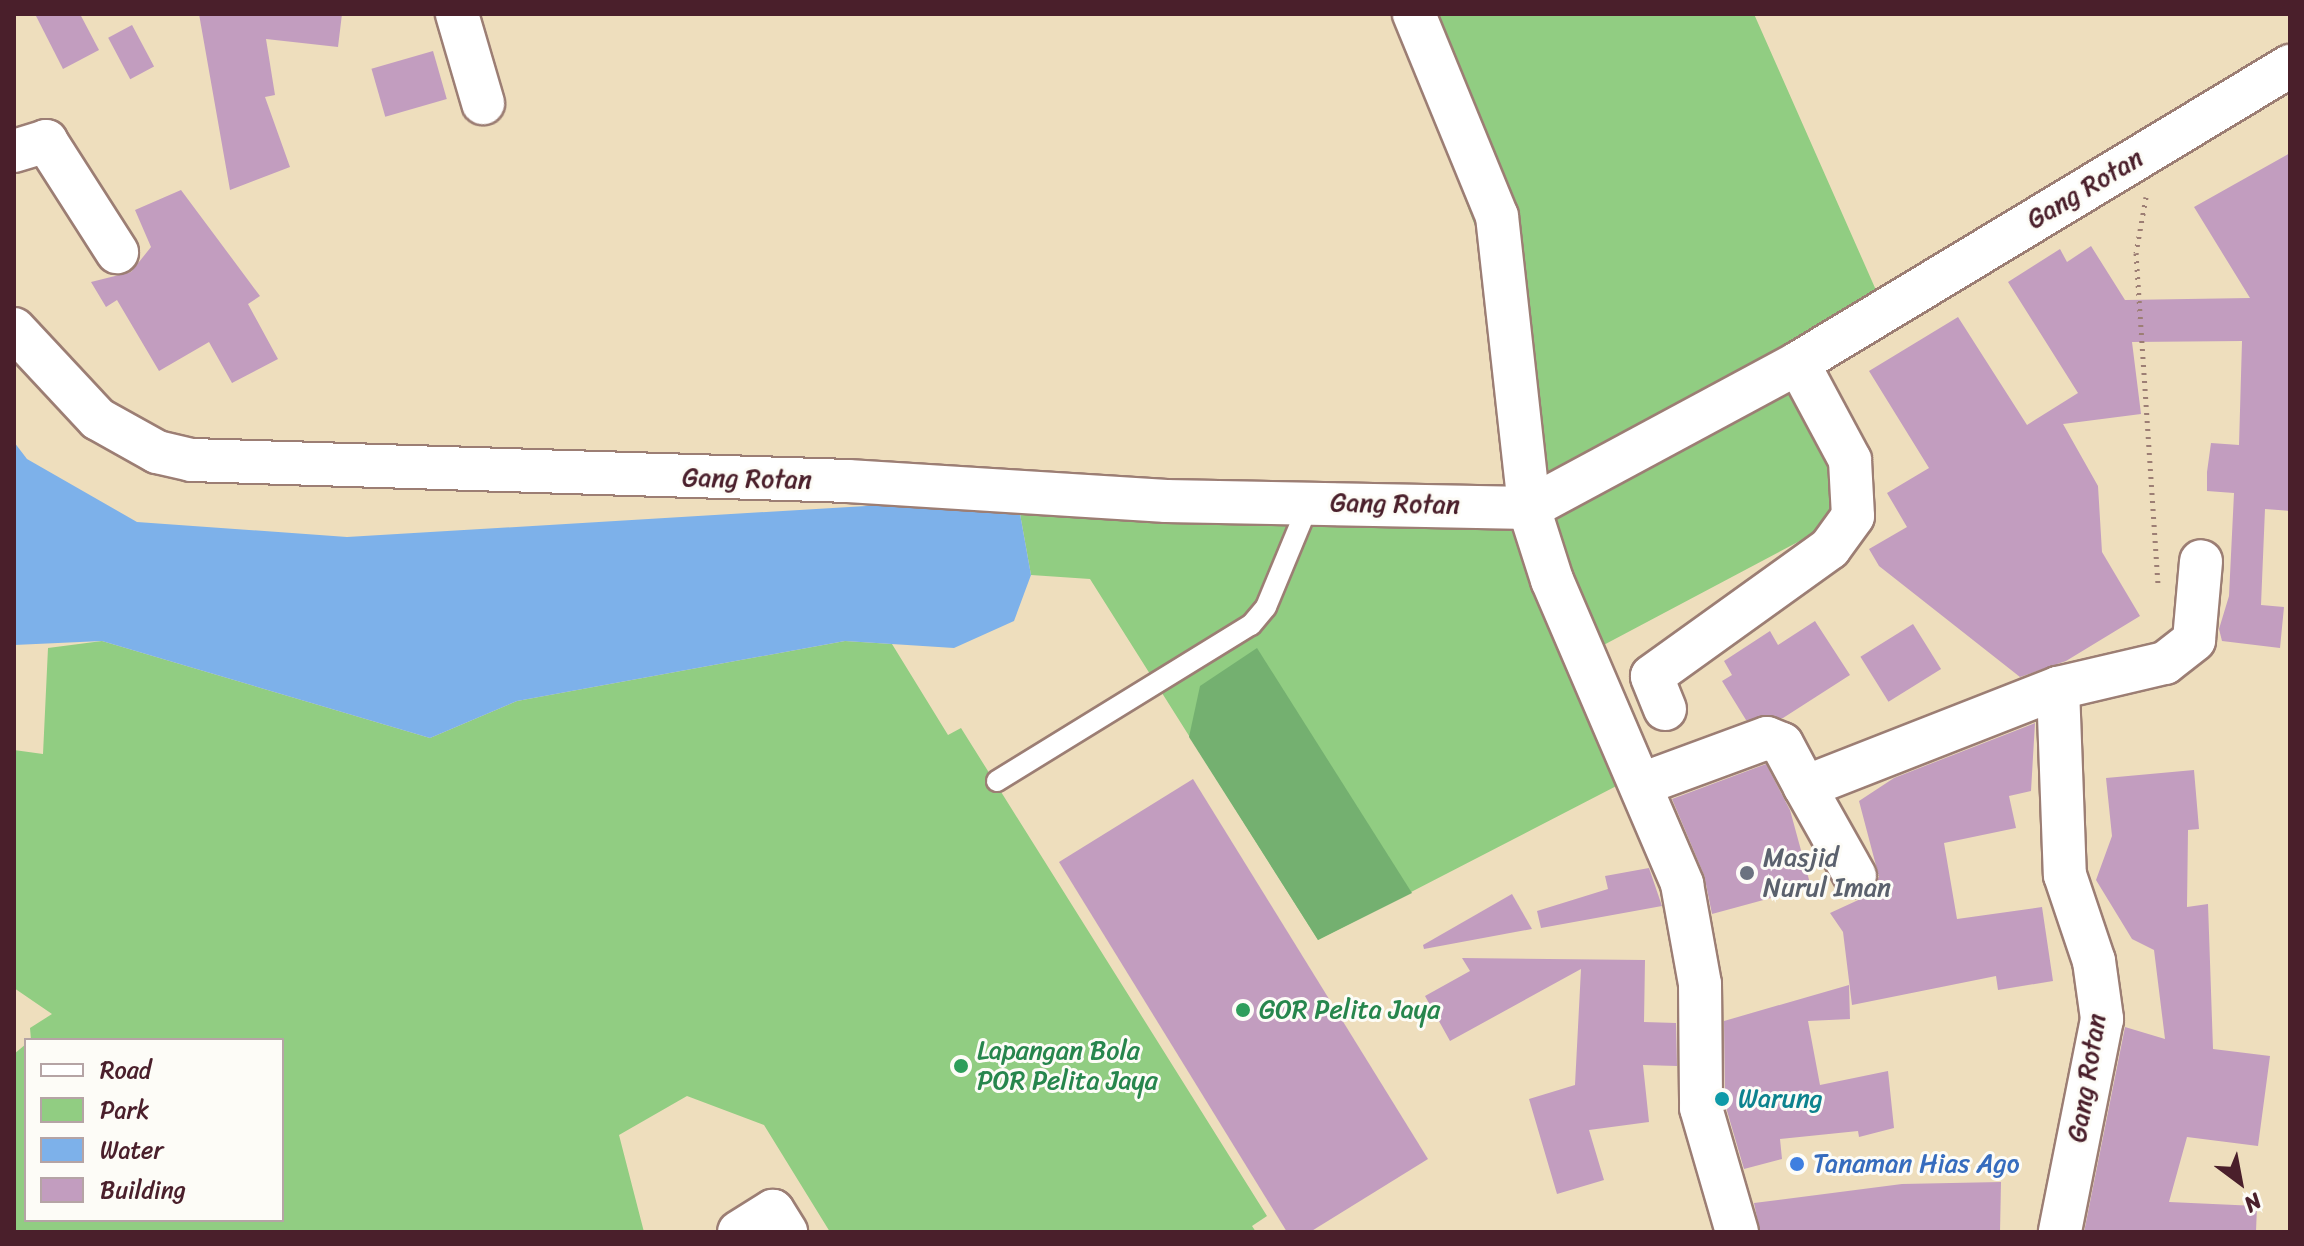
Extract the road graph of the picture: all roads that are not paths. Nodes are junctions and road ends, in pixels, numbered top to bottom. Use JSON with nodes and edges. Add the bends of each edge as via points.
{"nodes":[{"id":1,"x":457,"y":14,"type":"edge"},
{"id":2,"x":1414,"y":14,"type":"edge"},
{"id":3,"x":2290,"y":66,"type":"edge"},
{"id":4,"x":483,"y":103,"type":"dead end"},
{"id":5,"x":14,"y":151,"type":"edge"},
{"id":6,"x":117,"y":252,"type":"dead end"},
{"id":7,"x":14,"y":329,"type":"edge"},
{"id":8,"x":1798,"y":363,"type":"junction"},
{"id":9,"x":1309,"y":503,"type":"junction"},
{"id":10,"x":1529,"y":508,"type":"junction"},
{"id":11,"x":2201,"y":561,"type":"dead end"},
{"id":12,"x":2058,"y":688,"type":"junction"},
{"id":13,"x":1665,"y":709,"type":"dead end"},
{"id":14,"x":997,"y":781,"type":"dead end"},
{"id":15,"x":1642,"y":784,"type":"junction"},
{"id":16,"x":1805,"y":787,"type":"junction"},
{"id":17,"x":1855,"y":876,"type":"dead end"},
{"id":18,"x":1737,"y":1232,"type":"edge"},
{"id":19,"x":2060,"y":1232,"type":"edge"}],
"edges":[{"from":1,"to":4,"type":"street"},
{"from":2,"to":10,"type":"street","via":[[1497,216]]},
{"from":3,"to":8,"type":"street","name":"Gang Rotan"},
{"from":5,"to":6,"type":"street","via":[[46,141]]},
{"from":7,"to":9,"type":"street","name":"Gang Rotan","via":[[37,362],[98,419],[157,452],[192,460]]},
{"from":8,"to":10,"type":"street","name":"Gang Rotan"},
{"from":8,"to":13,"type":"street","via":[[1850,460],[1853,516],[1830,548],[1652,676]]},
{"from":9,"to":10,"type":"street","name":"Gang Rotan"},
{"from":9,"to":14,"type":"lane","via":[[1266,607],[1072,741]]},
{"from":10,"to":15,"type":"street","via":[[1576,642]]},
{"from":11,"to":12,"type":"street","via":[[2194,640],[2183,652],[2165,663]]},
{"from":12,"to":16,"type":"street"},
{"from":12,"to":19,"type":"street","name":"Gang Rotan","via":[[2065,875],[2094,961],[2102,1019]]},
{"from":15,"to":16,"type":"street","via":[[1767,738],[1782,744]]},
{"from":15,"to":18,"type":"street","via":[[1682,884],[1700,984],[1701,1108]]},
{"from":16,"to":17,"type":"street"}]}
